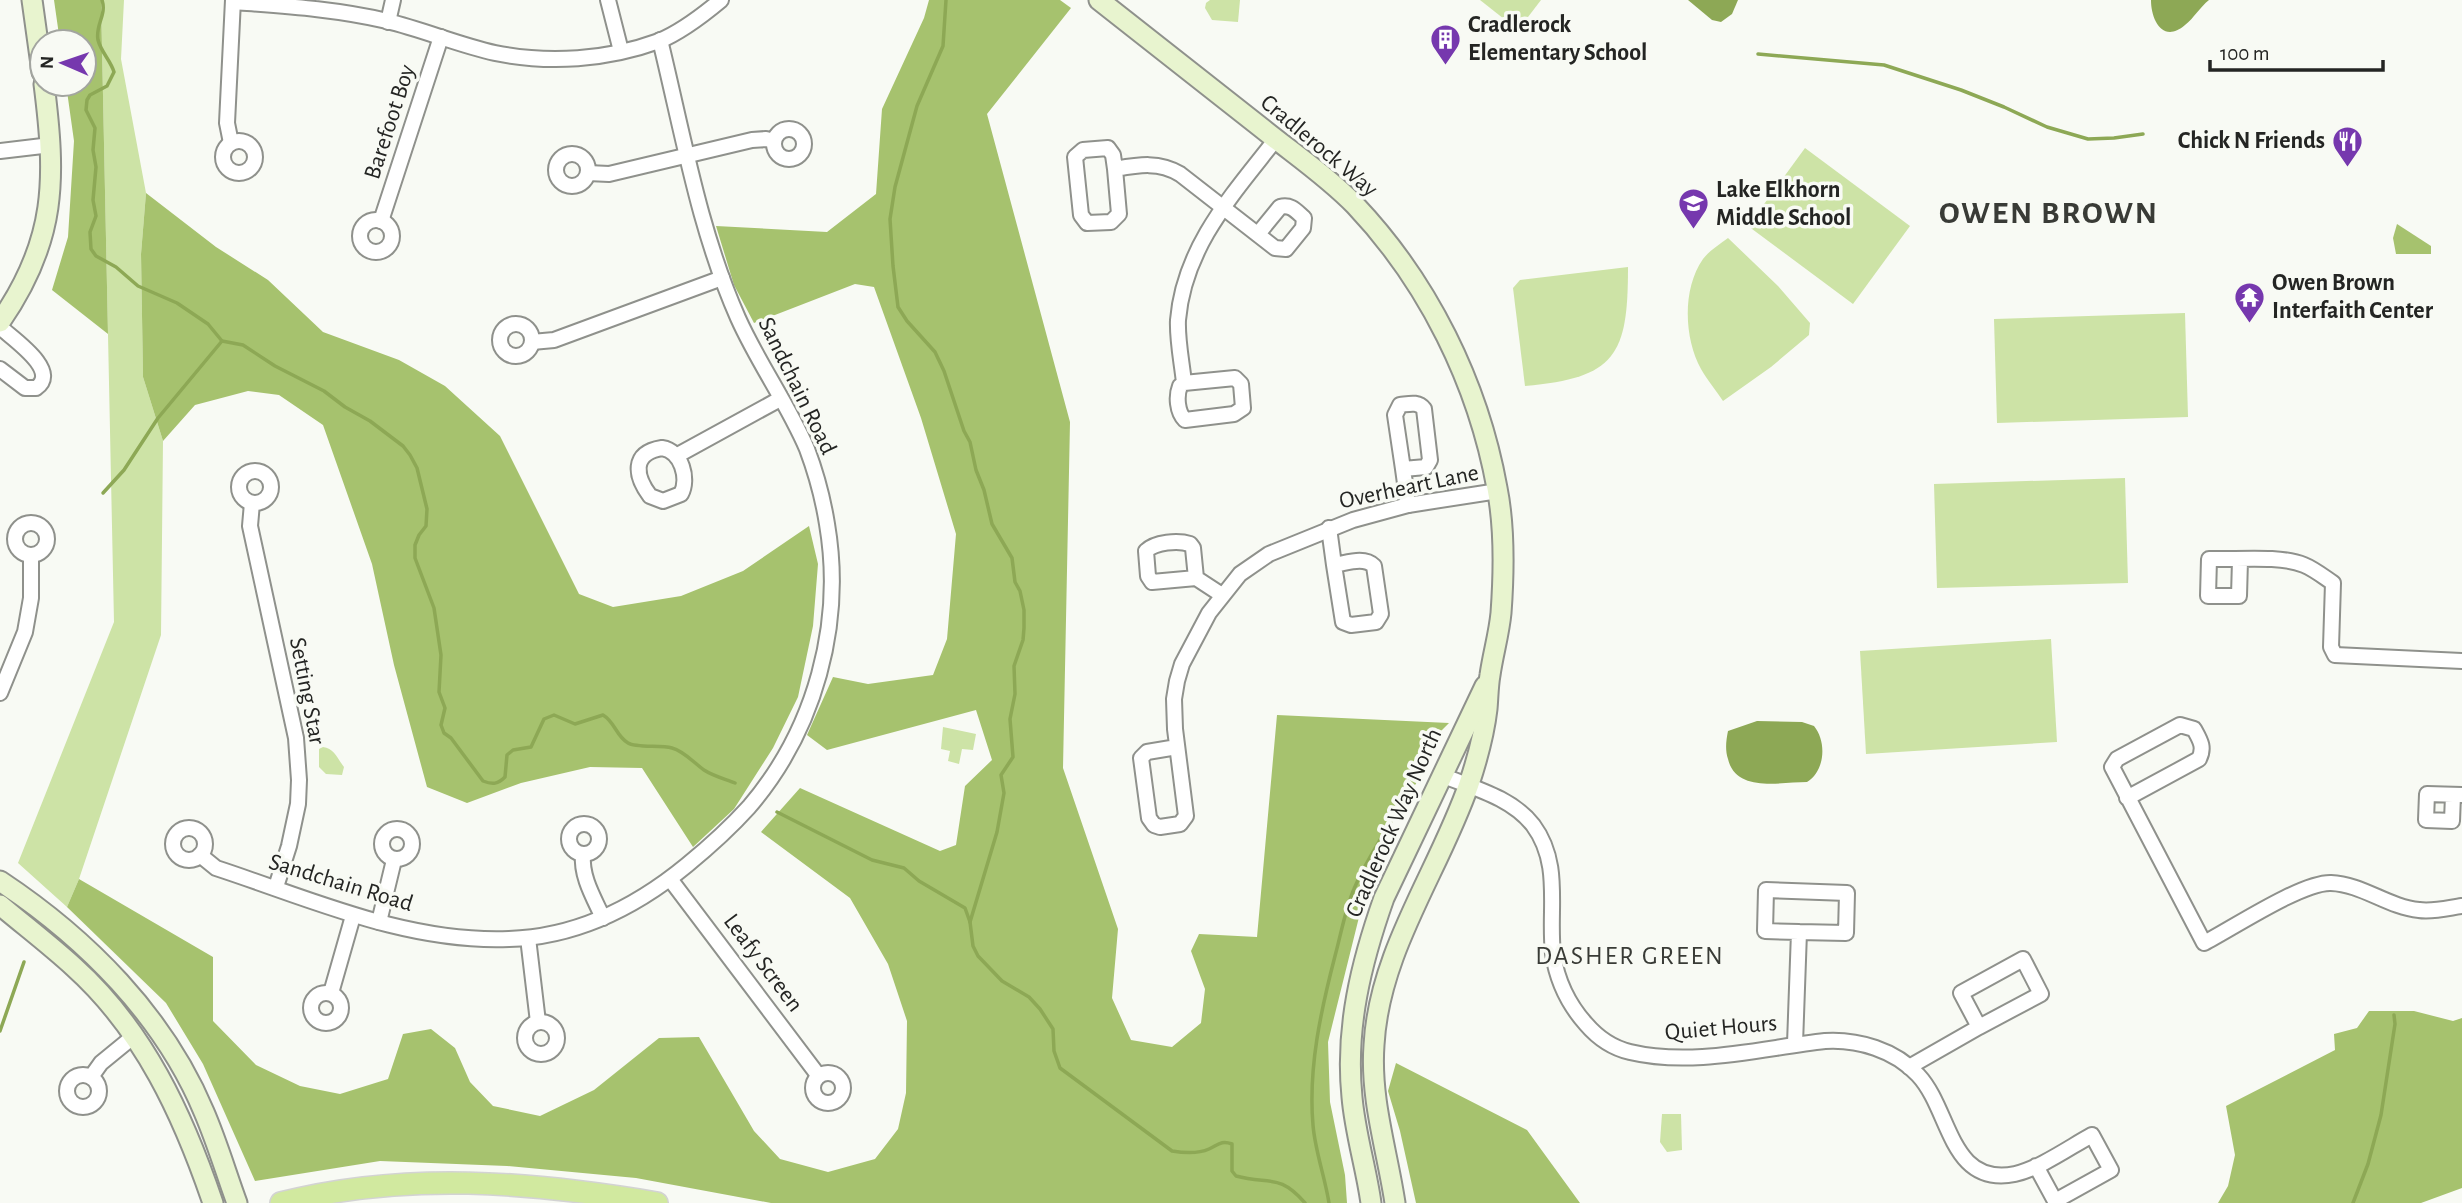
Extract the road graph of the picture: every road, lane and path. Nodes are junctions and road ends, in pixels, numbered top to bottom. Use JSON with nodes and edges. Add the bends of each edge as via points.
{"nodes":[{"id":1,"x":32,"y":0,"type":"edge"},
{"id":2,"x":393,"y":0,"type":"edge"},
{"id":3,"x":608,"y":0,"type":"edge"},
{"id":4,"x":721,"y":0,"type":"edge"},
{"id":5,"x":1099,"y":0,"type":"edge"},
{"id":6,"x":233,"y":1,"type":"edge"},
{"id":7,"x":388,"y":22,"type":"junction"},
{"id":8,"x":36,"y":28,"type":"edge"},
{"id":9,"x":442,"y":37,"type":"junction"},
{"id":10,"x":660,"y":40,"type":"junction"},
{"id":11,"x":621,"y":51,"type":"junction"},
{"id":12,"x":46,"y":98,"type":"edge"},
{"id":13,"x":1276,"y":139,"type":"junction"},
{"id":14,"x":774,"y":141,"type":"dead end"},
{"id":15,"x":231,"y":143,"type":"dead end"},
{"id":16,"x":51,"y":145,"type":"junction"},
{"id":17,"x":0,"y":151,"type":"edge"},
{"id":18,"x":688,"y":155,"type":"junction"},
{"id":19,"x":1115,"y":169,"type":"junction"},
{"id":20,"x":588,"y":173,"type":"dead end"},
{"id":21,"x":1223,"y":207,"type":"junction"},
{"id":22,"x":381,"y":221,"type":"dead end"},
{"id":23,"x":1258,"y":234,"type":"dead end"},
{"id":24,"x":722,"y":278,"type":"junction"},
{"id":25,"x":0,"y":322,"type":"edge"},
{"id":26,"x":0,"y":327,"type":"edge"},
{"id":27,"x":532,"y":342,"type":"dead end"},
{"id":28,"x":0,"y":369,"type":"edge"},
{"id":29,"x":1184,"y":383,"type":"junction"},
{"id":30,"x":780,"y":399,"type":"junction"},
{"id":31,"x":676,"y":456,"type":"dead end"},
{"id":32,"x":1403,"y":469,"type":"dead end"},
{"id":33,"x":1498,"y":491,"type":"junction"},
{"id":34,"x":252,"y":503,"type":"dead end"},
{"id":35,"x":1408,"y":505,"type":"junction"},
{"id":36,"x":1329,"y":528,"type":"junction"},
{"id":37,"x":31,"y":555,"type":"dead end"},
{"id":38,"x":2240,"y":560,"type":"dead end"},
{"id":39,"x":1334,"y":565,"type":"junction"},
{"id":40,"x":1196,"y":578,"type":"dead end"},
{"id":41,"x":1222,"y":595,"type":"junction"},
{"id":42,"x":2462,"y":661,"type":"edge"},
{"id":43,"x":1490,"y":676,"type":"junction"},
{"id":44,"x":0,"y":693,"type":"edge"},
{"id":45,"x":1177,"y":747,"type":"junction"},
{"id":46,"x":1441,"y":775,"type":"junction"},
{"id":47,"x":1468,"y":786,"type":"junction"},
{"id":48,"x":2127,"y":798,"type":"junction"},
{"id":49,"x":200,"y":855,"type":"dead end"},
{"id":50,"x":583,"y":855,"type":"dead end"},
{"id":51,"x":394,"y":860,"type":"dead end"},
{"id":52,"x":670,"y":879,"type":"junction"},
{"id":53,"x":0,"y":881,"type":"edge"},
{"id":54,"x":276,"y":887,"type":"junction"},
{"id":55,"x":0,"y":905,"type":"edge"},
{"id":56,"x":2462,"y":906,"type":"edge"},
{"id":57,"x":353,"y":916,"type":"junction"},
{"id":58,"x":603,"y":918,"type":"junction"},
{"id":59,"x":379,"y":922,"type":"junction"},
{"id":60,"x":1799,"y":932,"type":"junction"},
{"id":61,"x":528,"y":938,"type":"junction"},
{"id":62,"x":331,"y":993,"type":"dead end"},
{"id":63,"x":538,"y":1022,"type":"dead end"},
{"id":64,"x":1979,"y":1027,"type":"junction"},
{"id":65,"x":134,"y":1036,"type":"junction"},
{"id":66,"x":1795,"y":1044,"type":"junction"},
{"id":67,"x":1909,"y":1067,"type":"junction"},
{"id":68,"x":818,"y":1076,"type":"dead end"},
{"id":69,"x":91,"y":1077,"type":"dead end"},
{"id":70,"x":2036,"y":1166,"type":"junction"},
{"id":71,"x":213,"y":1203,"type":"edge"},
{"id":72,"x":237,"y":1203,"type":"edge"},
{"id":73,"x":281,"y":1203,"type":"edge"},
{"id":74,"x":657,"y":1203,"type":"edge"},
{"id":75,"x":1370,"y":1203,"type":"edge"},
{"id":76,"x":1395,"y":1203,"type":"edge"}],
"edges":[{"from":1,"to":8,"type":"street"},
{"from":2,"to":7,"type":"street"},
{"from":3,"to":11,"type":"street"},
{"from":4,"to":10,"type":"street"},
{"from":5,"to":13,"type":"street","name":"Cradlerock Way"},
{"from":6,"to":7,"type":"street","via":[[331,10]]},
{"from":6,"to":15,"type":"street","via":[[227,122]]},
{"from":7,"to":9,"type":"street"},
{"from":9,"to":11,"type":"street","via":[[496,53],[540,59],[587,58]]},
{"from":9,"to":22,"type":"street","name":"Barefoot Boy"},
{"from":10,"to":11,"type":"street"},
{"from":10,"to":18,"type":"street","name":"Sandchain Road"},
{"from":12,"to":16,"type":"street"},
{"from":13,"to":21,"type":"street"},
{"from":13,"to":33,"type":"street","name":"Cradlerock Way","via":[[1352,201],[1397,254],[1426,298],[1474,403]]},
{"from":14,"to":18,"type":"street","via":[[752,140]]},
{"from":16,"to":17,"type":"street"},
{"from":16,"to":25,"type":"street","via":[[51,192],[42,238],[27,279]]},
{"from":18,"to":20,"type":"street","via":[[609,174]]},
{"from":18,"to":24,"type":"street","name":"Sandchain Road"},
{"from":19,"to":19,"type":"street","via":[[1117,218],[1087,223],[1074,157],[1083,150],[1108,149]]},
{"from":19,"to":21,"type":"street","via":[[1170,168]]},
{"from":21,"to":23,"type":"street"},
{"from":21,"to":29,"type":"street","via":[[1196,251],[1183,289],[1178,322]]},
{"from":24,"to":27,"type":"street","via":[[554,340]]},
{"from":24,"to":30,"type":"street","name":"Sandchain Road"},
{"from":26,"to":28,"type":"street","via":[[38,362],[43,376],[40,386],[30,390]]},
{"from":29,"to":29,"type":"street","via":[[1235,378],[1241,384],[1243,408],[1234,414],[1185,420],[1178,393]]},
{"from":30,"to":31,"type":"street"},
{"from":30,"to":52,"type":"street","name":"Sandchain Road","via":[[807,449],[828,524],[832,576],[822,663],[801,725],[764,788],[717,840]]},
{"from":32,"to":35,"type":"street"},
{"from":33,"to":35,"type":"street","name":"Overheart Lane"},
{"from":33,"to":43,"type":"street","name":"Cradlerock Way North","via":[[1502,580]]},
{"from":34,"to":54,"type":"street","name":"Setting Star","via":[[250,526],[296,738],[299,780],[289,846]]},
{"from":35,"to":36,"type":"street","name":"Overheart Lane"},
{"from":36,"to":39,"type":"street"},
{"from":36,"to":41,"type":"street","name":"Overheart Lane","via":[[1269,554],[1240,574]]},
{"from":37,"to":44,"type":"street","via":[[25,632]]},
{"from":38,"to":42,"type":"street","via":[[2303,564],[2333,583],[2331,647],[2335,655]]},
{"from":39,"to":39,"type":"street","via":[[1343,622],[1376,622],[1381,614],[1374,566],[1363,560]]},
{"from":40,"to":41,"type":"street"},
{"from":41,"to":45,"type":"street","name":"Overheart Lane","via":[[1182,664],[1174,698]]},
{"from":43,"to":46,"type":"street","name":"Cradlerock Way North"},
{"from":43,"to":47,"type":"street","name":"Cradlerock Way North","via":[[1481,743]]},
{"from":45,"to":45,"type":"street","name":"Overheart Lane","via":[[1186,816],[1180,824],[1160,827],[1149,818],[1141,758],[1147,752]]},
{"from":46,"to":47,"type":"street","name":"Quiet Hours"},
{"from":46,"to":75,"type":"street","name":"Cradlerock Way North","via":[[1384,898],[1356,992],[1350,1046],[1352,1098]]},
{"from":47,"to":66,"type":"street","name":"Quiet Hours","via":[[1522,814],[1545,847],[1552,878],[1557,971],[1569,1001],[1605,1041],[1628,1052],[1668,1057]]},
{"from":47,"to":76,"type":"street","name":"Cradlerock Way North","via":[[1380,996],[1375,1093]]},
{"from":48,"to":48,"type":"street","via":[[2199,759],[2202,743],[2194,729],[2180,725],[2114,762],[2113,771]]},
{"from":48,"to":56,"type":"street","via":[[2204,943],[2300,890],[2323,883],[2353,887],[2420,911]]},
{"from":49,"to":54,"type":"street","name":"Sandchain Road","via":[[216,868]]},
{"from":50,"to":58,"type":"street","via":[[584,875]]},
{"from":51,"to":59,"type":"street"},
{"from":52,"to":58,"type":"street","name":"Sandchain Road"},
{"from":52,"to":68,"type":"street","name":"Leafy Screen"},
{"from":53,"to":72,"type":"street","via":[[93,954],[152,1023],[204,1111]]},
{"from":54,"to":57,"type":"street","name":"Sandchain Road"},
{"from":55,"to":65,"type":"street","via":[[76,968]]},
{"from":57,"to":59,"type":"street","name":"Sandchain Road"},
{"from":57,"to":62,"type":"street"},
{"from":58,"to":61,"type":"street","name":"Sandchain Road"},
{"from":59,"to":61,"type":"street","name":"Sandchain Road","via":[[458,937]]},
{"from":60,"to":60,"type":"street","via":[[1846,933],[1847,893],[1766,890],[1765,930]]},
{"from":60,"to":66,"type":"street"},
{"from":61,"to":63,"type":"street"},
{"from":64,"to":64,"type":"street","via":[[2041,994],[2023,959],[1961,993]]},
{"from":64,"to":67,"type":"street"},
{"from":65,"to":69,"type":"street"},
{"from":65,"to":71,"type":"street","via":[[182,1120]]},
{"from":66,"to":67,"type":"street","name":"Quiet Hours","via":[[1855,1042],[1884,1051]]},
{"from":67,"to":70,"type":"street","name":"Quiet Hours","via":[[1927,1087],[1965,1160],[1977,1169],[2000,1175]]},
{"from":70,"to":70,"type":"street","name":"Quiet Hours","via":[[2092,1135],[2111,1170],[2055,1200]]},
{"from":73,"to":74,"type":"main road","via":[[386,1185],[462,1182],[564,1188]]}]}
